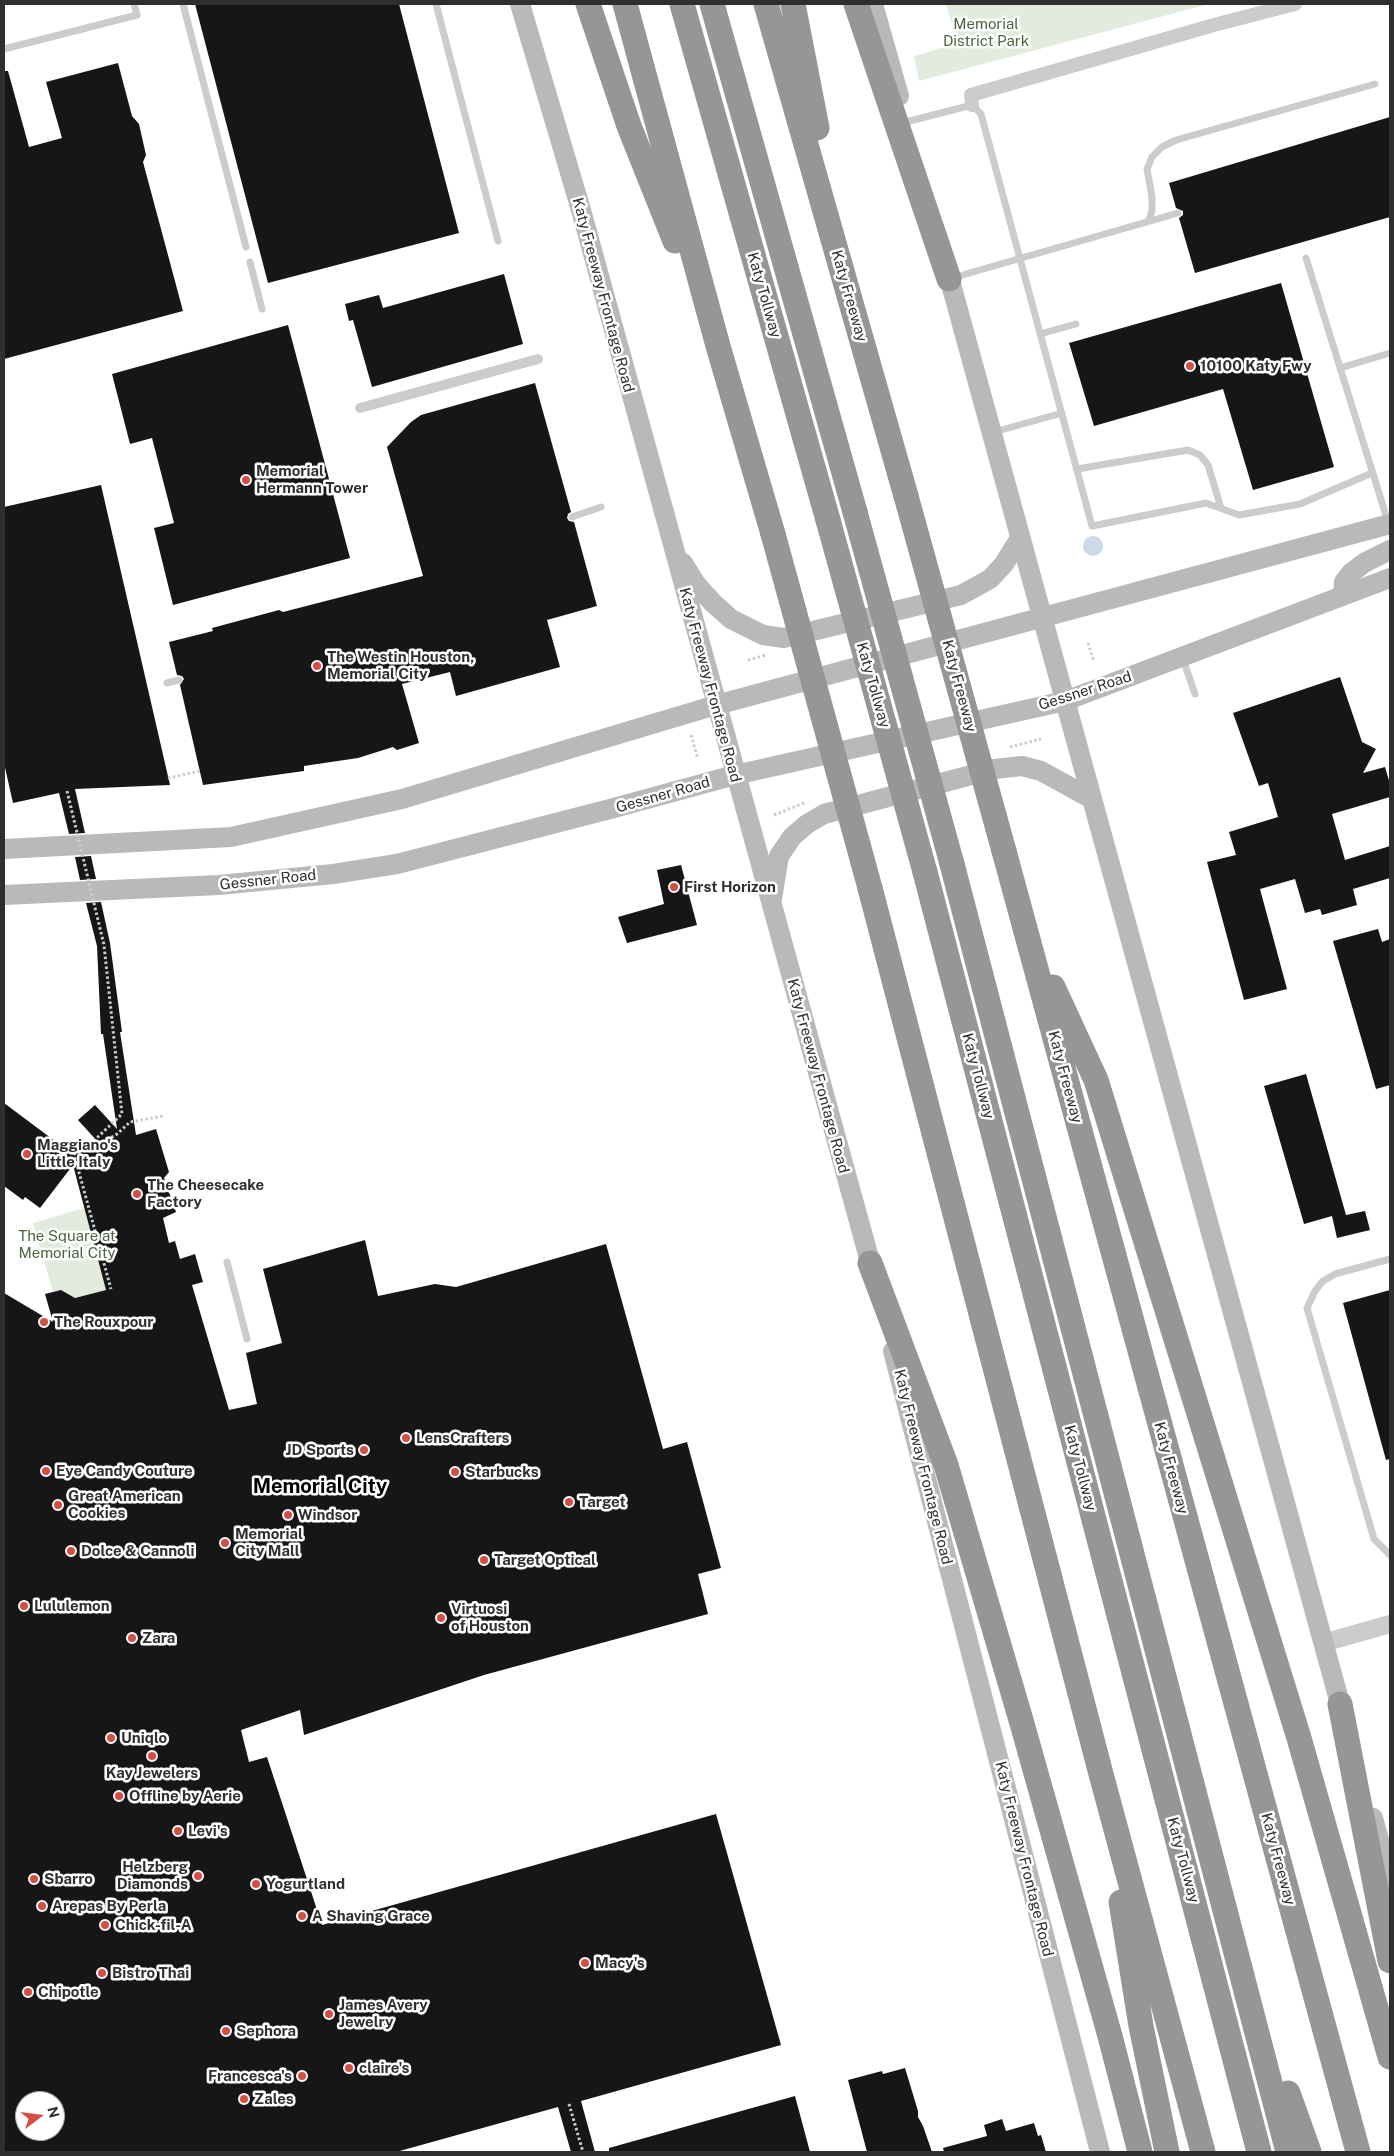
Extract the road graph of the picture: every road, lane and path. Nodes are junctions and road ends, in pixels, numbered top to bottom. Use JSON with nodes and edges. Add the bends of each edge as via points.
{"nodes":[{"id":1,"x":134,"y":4,"type":"edge"},
{"id":2,"x":183,"y":4,"type":"edge"},
{"id":3,"x":436,"y":4,"type":"edge"},
{"id":4,"x":520,"y":4,"type":"edge"},
{"id":5,"x":588,"y":4,"type":"edge"},
{"id":6,"x":625,"y":4,"type":"edge"},
{"id":7,"x":682,"y":4,"type":"edge"},
{"id":8,"x":712,"y":4,"type":"edge"},
{"id":9,"x":766,"y":4,"type":"edge"},
{"id":10,"x":793,"y":4,"type":"edge"},
{"id":11,"x":856,"y":4,"type":"edge"},
{"id":12,"x":873,"y":4,"type":"edge"},
{"id":13,"x":1295,"y":4,"type":"edge"},
{"id":14,"x":4,"y":49,"type":"edge"},
{"id":15,"x":1376,"y":84,"type":"dead end"},
{"id":16,"x":972,"y":105,"type":"junction"},
{"id":17,"x":906,"y":122,"type":"junction"},
{"id":18,"x":1178,"y":213,"type":"dead end"},
{"id":19,"x":1150,"y":222,"type":"junction"},
{"id":20,"x":498,"y":241,"type":"dead end"},
{"id":21,"x":246,"y":247,"type":"dead end"},
{"id":22,"x":1306,"y":258,"type":"dead end"},
{"id":23,"x":1019,"y":259,"type":"junction"},
{"id":24,"x":250,"y":262,"type":"dead end"},
{"id":25,"x":949,"y":279,"type":"junction"},
{"id":26,"x":849,"y":295,"type":"junction"},
{"id":27,"x":262,"y":309,"type":"dead end"},
{"id":28,"x":1076,"y":324,"type":"dead end"},
{"id":29,"x":1040,"y":334,"type":"junction"},
{"id":30,"x":718,"y":346,"type":"junction"},
{"id":31,"x":1390,"y":353,"type":"edge"},
{"id":32,"x":538,"y":358,"type":"dead end"},
{"id":33,"x":1340,"y":368,"type":"junction"},
{"id":34,"x":360,"y":408,"type":"dead end"},
{"id":35,"x":1062,"y":414,"type":"junction"},
{"id":36,"x":991,"y":433,"type":"junction"},
{"id":37,"x":1077,"y":468,"type":"junction"},
{"id":38,"x":1372,"y":473,"type":"junction"},
{"id":39,"x":602,"y":506,"type":"dead end"},
{"id":40,"x":1221,"y":508,"type":"junction"},
{"id":41,"x":572,"y":517,"type":"dead end"},
{"id":42,"x":1390,"y":524,"type":"edge"},
{"id":43,"x":1020,"y":538,"type":"junction"},
{"id":44,"x":671,"y":542,"type":"junction"},
{"id":45,"x":1390,"y":550,"type":"edge"},
{"id":46,"x":1390,"y":578,"type":"edge"},
{"id":47,"x":1344,"y":596,"type":"junction"},
{"id":48,"x":1042,"y":618,"type":"junction"},
{"id":49,"x":1088,"y":643,"type":"dead end"},
{"id":50,"x":1183,"y":657,"type":"junction"},
{"id":51,"x":1094,"y":662,"type":"dead end"},
{"id":52,"x":179,"y":680,"type":"dead end"},
{"id":53,"x":167,"y":683,"type":"dead end"},
{"id":54,"x":1195,"y":694,"type":"dead end"},
{"id":55,"x":1065,"y":701,"type":"junction"},
{"id":56,"x":716,"y":705,"type":"junction"},
{"id":57,"x":691,"y":734,"type":"dead end"},
{"id":58,"x":698,"y":760,"type":"dead end"},
{"id":59,"x":200,"y":771,"type":"dead end"},
{"id":60,"x":735,"y":774,"type":"junction"},
{"id":61,"x":168,"y":778,"type":"dead end"},
{"id":62,"x":67,"y":791,"type":"dead end"},
{"id":63,"x":1092,"y":799,"type":"junction"},
{"id":64,"x":4,"y":848,"type":"edge"},
{"id":65,"x":4,"y":895,"type":"edge"},
{"id":66,"x":772,"y":906,"type":"junction"},
{"id":67,"x":1023,"y":922,"type":"junction"},
{"id":68,"x":163,"y":1116,"type":"dead end"},
{"id":69,"x":107,"y":1140,"type":"dead end"},
{"id":70,"x":1390,"y":1258,"type":"edge"},
{"id":71,"x":227,"y":1262,"type":"dead end"},
{"id":72,"x":870,"y":1262,"type":"junction"},
{"id":73,"x":111,"y":1289,"type":"dead end"},
{"id":74,"x":246,"y":1339,"type":"dead end"},
{"id":75,"x":1390,"y":1555,"type":"edge"},
{"id":76,"x":1390,"y":1624,"type":"edge"},
{"id":77,"x":1323,"y":1643,"type":"junction"},
{"id":78,"x":1340,"y":1704,"type":"junction"},
{"id":79,"x":1101,"y":1774,"type":"junction"},
{"id":80,"x":1390,"y":1880,"type":"edge"},
{"id":81,"x":1390,"y":1961,"type":"edge"},
{"id":82,"x":1240,"y":1967,"type":"junction"},
{"id":83,"x":1390,"y":2057,"type":"edge"},
{"id":84,"x":569,"y":2104,"type":"dead end"},
{"id":85,"x":582,"y":2152,"type":"edge"},
{"id":86,"x":1100,"y":2152,"type":"edge"},
{"id":87,"x":1140,"y":2152,"type":"edge"},
{"id":88,"x":1167,"y":2152,"type":"edge"},
{"id":89,"x":1203,"y":2152,"type":"edge"},
{"id":90,"x":1259,"y":2152,"type":"edge"},
{"id":91,"x":1288,"y":2152,"type":"edge"},
{"id":92,"x":1309,"y":2152,"type":"edge"},
{"id":93,"x":1358,"y":2152,"type":"edge"}],
"edges":[{"from":1,"to":14,"type":"lane","via":[[137,15]]},
{"from":2,"to":21,"type":"lane"},
{"from":3,"to":20,"type":"lane"},
{"from":4,"to":44,"type":"main road","name":"Katy Freeway Frontage Road","via":[[581,210]]},
{"from":5,"to":30,"type":"highway","via":[[629,126]]},
{"from":6,"to":30,"type":"highway"},
{"from":7,"to":90,"type":"highway","name":"Katy Tollway","bridge":true,"via":[[925,872]]},
{"from":8,"to":82,"type":"highway","name":"Katy Tollway","bridge":true,"via":[[952,864]]},
{"from":9,"to":26,"type":"highway","name":"Katy Freeway"},
{"from":10,"to":26,"type":"highway"},
{"from":11,"to":25,"type":"highway"},
{"from":12,"to":17,"type":"main road"},
{"from":13,"to":16,"type":"street","via":[[971,95]]},
{"from":15,"to":19,"type":"lane","via":[[1162,146],[1147,169],[1152,203]]},
{"from":16,"to":17,"type":"lane"},
{"from":16,"to":23,"type":"lane","via":[[981,114]]},
{"from":17,"to":25,"type":"main road"},
{"from":18,"to":19,"type":"lane"},
{"from":19,"to":23,"type":"lane"},
{"from":22,"to":33,"type":"lane"},
{"from":23,"to":25,"type":"lane"},
{"from":23,"to":29,"type":"lane"},
{"from":24,"to":27,"type":"lane"},
{"from":25,"to":36,"type":"main road"},
{"from":26,"to":67,"type":"highway","name":"Katy Freeway","bridge":true},
{"from":28,"to":29,"type":"lane"},
{"from":29,"to":35,"type":"lane"},
{"from":30,"to":79,"type":"highway","bridge":true,"via":[[870,888]]},
{"from":31,"to":33,"type":"lane"},
{"from":32,"to":34,"type":"street"},
{"from":33,"to":38,"type":"lane"},
{"from":35,"to":36,"type":"lane"},
{"from":35,"to":37,"type":"lane"},
{"from":36,"to":43,"type":"main road"},
{"from":37,"to":40,"type":"lane","via":[[1188,450],[1200,455],[1208,465]]},
{"from":37,"to":40,"type":"lane","via":[[1092,526],[1206,503]]},
{"from":38,"to":40,"type":"lane","via":[[1300,504],[1238,515]]},
{"from":38,"to":42,"type":"lane"},
{"from":39,"to":41,"type":"lane"},
{"from":42,"to":48,"type":"main road"},
{"from":43,"to":44,"type":"main road","via":[[990,579],[961,595],[784,638],[763,635],[731,618],[712,602],[696,584]]},
{"from":43,"to":48,"type":"main road"},
{"from":44,"to":56,"type":"main road","name":"Katy Freeway Frontage Road"},
{"from":45,"to":47,"type":"main road","via":[[1352,573],[1344,582]]},
{"from":46,"to":47,"type":"main road","name":"Gessner Road"},
{"from":47,"to":50,"type":"main road","name":"Gessner Road"},
{"from":48,"to":55,"type":"main road"},
{"from":48,"to":56,"type":"main road"},
{"from":49,"to":51,"type":"path"},
{"from":50,"to":54,"type":"lane"},
{"from":50,"to":55,"type":"main road","name":"Gessner Road"},
{"from":52,"to":53,"type":"lane"},
{"from":55,"to":60,"type":"main road","name":"Gessner Road"},
{"from":55,"to":63,"type":"main road"},
{"from":56,"to":60,"type":"main road","name":"Katy Freeway Frontage Road"},
{"from":56,"to":64,"type":"main road","via":[[402,799],[231,837]]},
{"from":57,"to":58,"type":"path"},
{"from":59,"to":61,"type":"path"},
{"from":60,"to":65,"type":"main road","name":"Gessner Road","via":[[396,864],[333,874],[219,885]]},
{"from":60,"to":66,"type":"main road","name":"Katy Freeway Frontage Road"},
{"from":62,"to":73,"type":"path","bridge":true,"via":[[104,944],[122,1114],[82,1152],[74,1154]]},
{"from":63,"to":66,"type":"main road","via":[[1041,771],[1022,766],[994,769],[824,814],[792,837],[779,856]]},
{"from":63,"to":77,"type":"main road"},
{"from":66,"to":72,"type":"main road","name":"Katy Freeway Frontage Road"},
{"from":67,"to":83,"type":"highway","via":[[1096,1080],[1299,1738]]},
{"from":67,"to":93,"type":"highway","name":"Katy Freeway"},
{"from":68,"to":69,"type":"path","via":[[130,1122]]},
{"from":70,"to":75,"type":"lane","via":[[1335,1274],[1323,1281],[1307,1308],[1374,1539]]},
{"from":71,"to":74,"type":"lane"},
{"from":72,"to":86,"type":"main road","name":"Katy Freeway Frontage Road"},
{"from":72,"to":87,"type":"highway","via":[[946,1465],[1021,1720]]},
{"from":76,"to":77,"type":"street"},
{"from":77,"to":78,"type":"main road"},
{"from":78,"to":80,"type":"main road"},
{"from":78,"to":81,"type":"highway"},
{"from":79,"to":88,"type":"highway","via":[[1141,2026]]},
{"from":79,"to":89,"type":"highway"},
{"from":82,"to":91,"type":"highway","name":"Katy Tollway"},
{"from":82,"to":92,"type":"highway"},
{"from":84,"to":85,"type":"path"}]}
